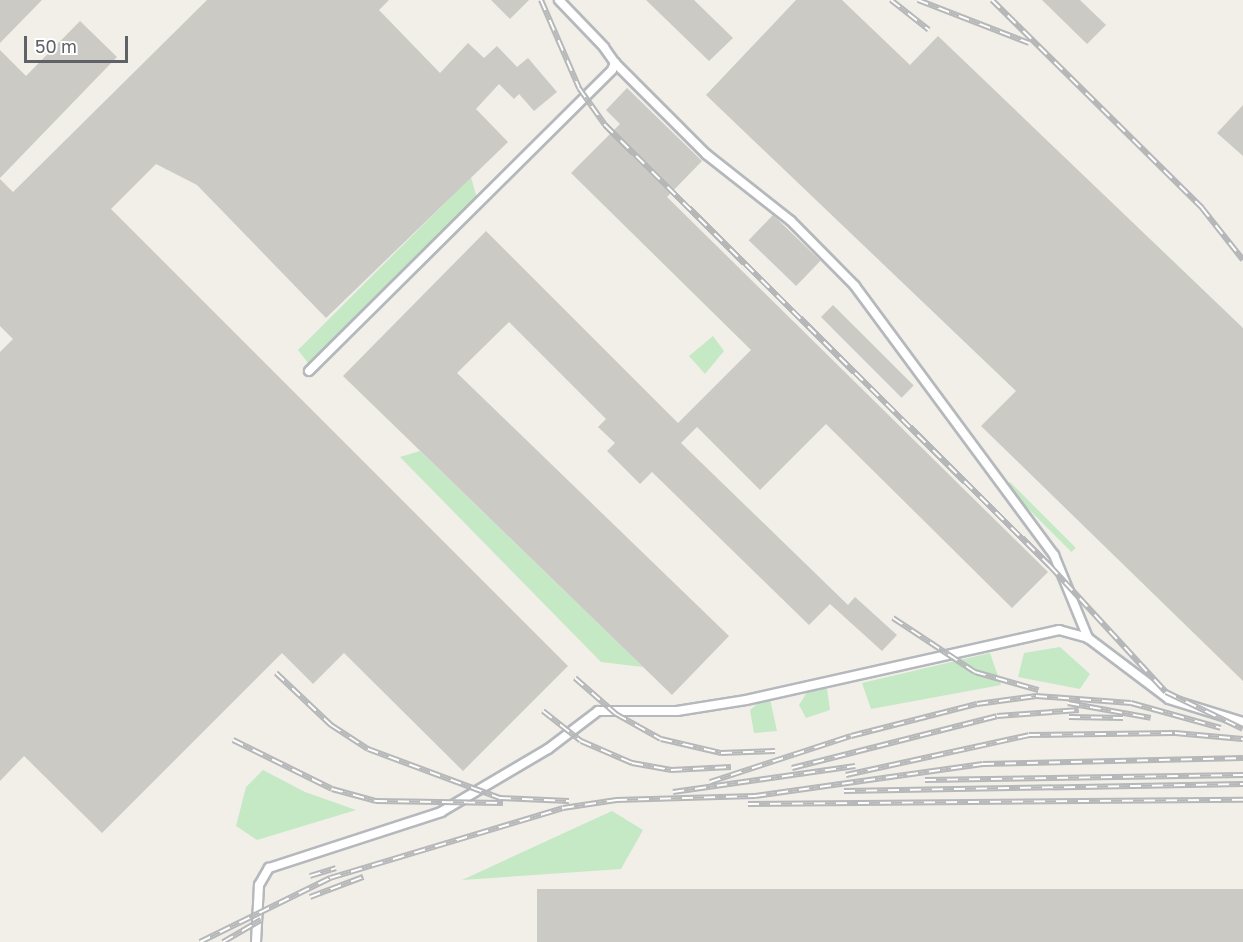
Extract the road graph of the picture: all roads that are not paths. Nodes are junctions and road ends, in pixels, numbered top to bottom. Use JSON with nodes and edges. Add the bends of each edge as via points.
{"nodes":[{"id":1,"x":559,"y":0,"type":"edge"},
{"id":2,"x":615,"y":63,"type":"junction"},
{"id":3,"x":309,"y":371,"type":"dead end"},
{"id":4,"x":1088,"y":638,"type":"junction"},
{"id":5,"x":1243,"y":722,"type":"edge"},
{"id":6,"x":256,"y":942,"type":"edge"}],
"edges":[{"from":1,"to":2,"type":"lane"},
{"from":2,"to":3,"type":"lane","via":[[604,80]]},
{"from":2,"to":4,"type":"lane","via":[[706,153],[791,221],[855,286],[1054,555]]},
{"from":4,"to":5,"type":"lane","via":[[1169,699]]},
{"from":4,"to":6,"type":"lane","via":[[1059,630],[746,700],[677,711],[598,711],[548,749],[441,812],[269,868],[259,885]]}]}
